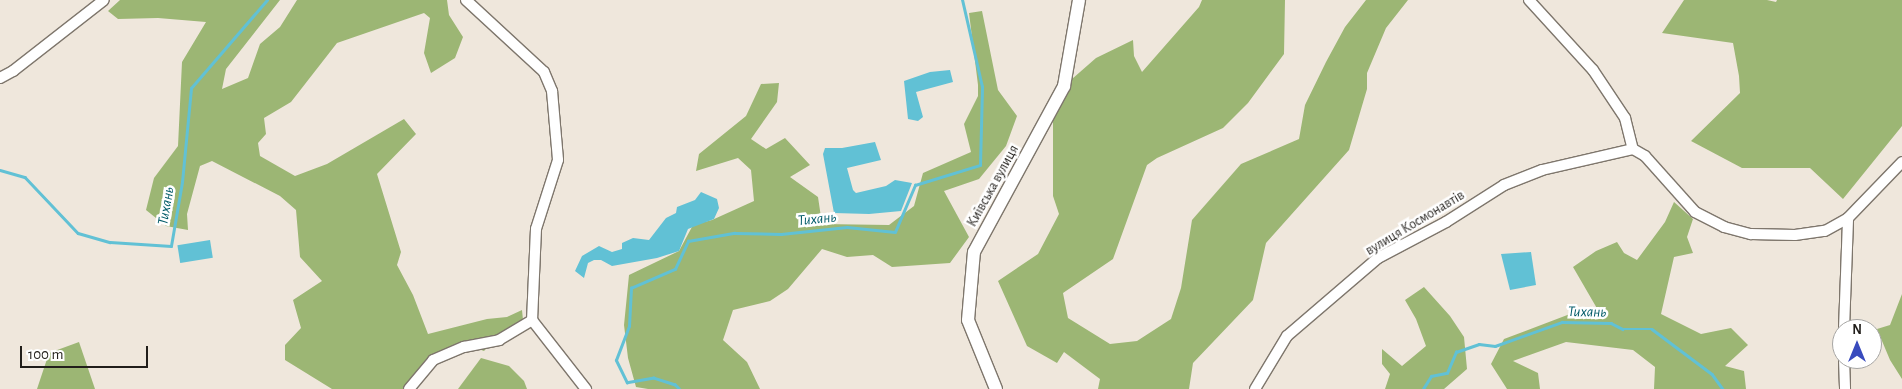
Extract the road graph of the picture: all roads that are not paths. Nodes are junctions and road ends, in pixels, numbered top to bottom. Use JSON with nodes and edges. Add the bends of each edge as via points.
{"nodes":[{"id":1,"x":104,"y":0,"type":"edge"},
{"id":2,"x":466,"y":0,"type":"edge"},
{"id":3,"x":1079,"y":0,"type":"edge"},
{"id":4,"x":1529,"y":0,"type":"edge"},
{"id":5,"x":0,"y":78,"type":"edge"},
{"id":6,"x":1633,"y":149,"type":"junction"},
{"id":7,"x":1902,"y":162,"type":"edge"},
{"id":8,"x":1848,"y":218,"type":"junction"},
{"id":9,"x":1844,"y":319,"type":"edge"},
{"id":10,"x":532,"y":320,"type":"junction"},
{"id":11,"x":1844,"y":369,"type":"edge"},
{"id":12,"x":409,"y":389,"type":"edge"},
{"id":13,"x":586,"y":389,"type":"edge"},
{"id":14,"x":996,"y":389,"type":"edge"},
{"id":15,"x":1255,"y":389,"type":"edge"},
{"id":16,"x":1845,"y":389,"type":"edge"}],
"edges":[{"from":1,"to":5,"type":"street"},
{"from":2,"to":10,"type":"street","via":[[544,72],[552,91],[558,160],[536,229]]},
{"from":3,"to":14,"type":"main road","name":"Київська вулиця","via":[[1064,86],[974,252],[968,320]]},
{"from":4,"to":6,"type":"street","via":[[1593,70],[1625,118]]},
{"from":6,"to":8,"type":"street","via":[[1645,156],[1695,212],[1724,227],[1750,234],[1794,235],[1825,231]]},
{"from":6,"to":15,"type":"street","name":"вулиця Космонавтів","via":[[1542,170],[1504,185],[1446,222],[1378,258],[1287,336]]},
{"from":7,"to":8,"type":"street"},
{"from":8,"to":9,"type":"street"},
{"from":10,"to":12,"type":"street","via":[[499,340],[464,347],[433,360]]},
{"from":10,"to":13,"type":"street"},
{"from":11,"to":16,"type":"street"}]}
